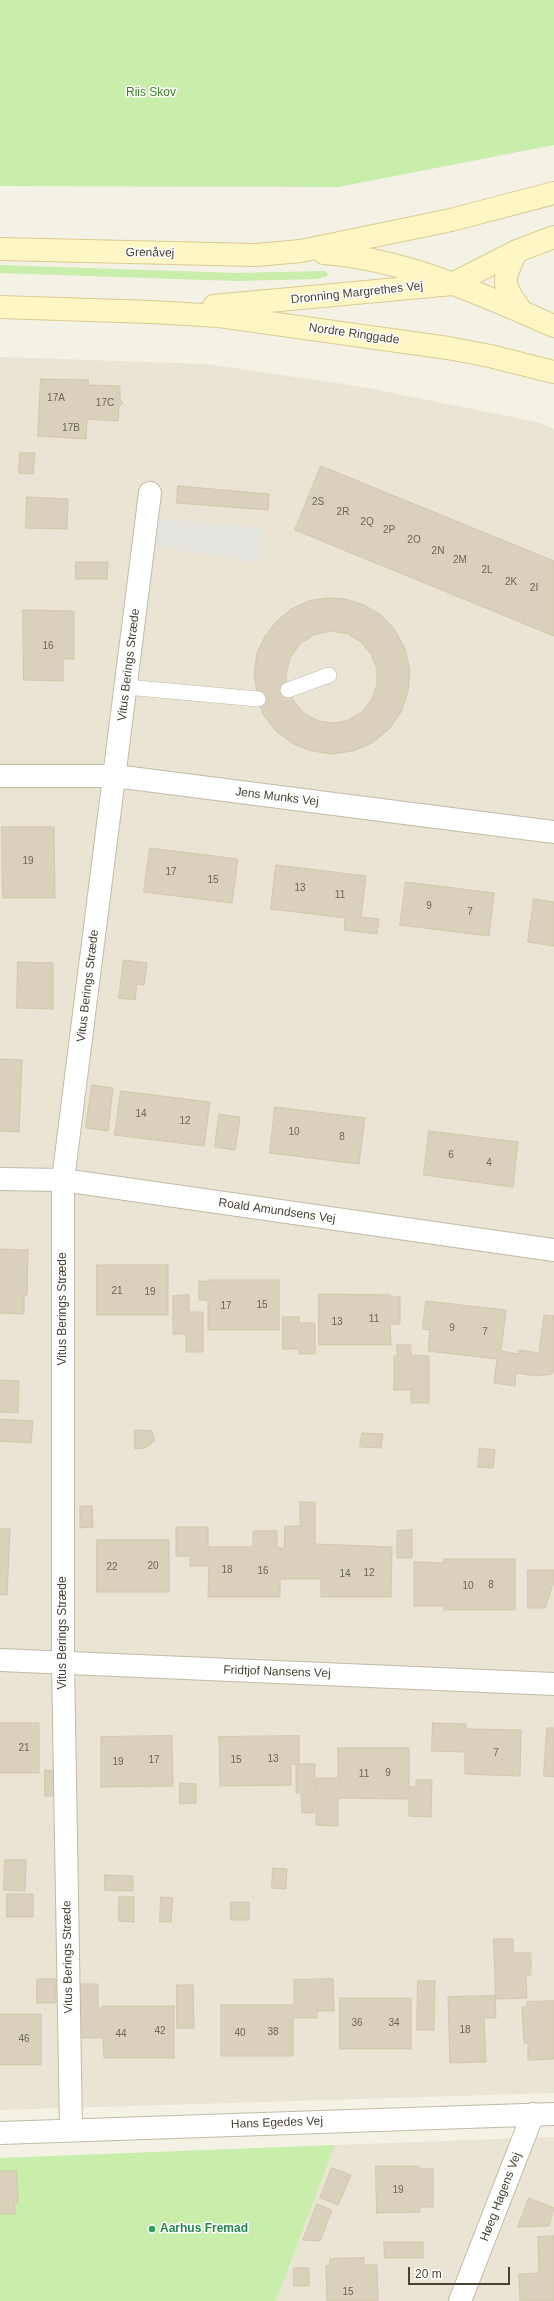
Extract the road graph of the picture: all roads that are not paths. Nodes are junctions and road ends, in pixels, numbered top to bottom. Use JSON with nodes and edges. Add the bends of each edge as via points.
{"nodes":[{"id":1,"x":554,"y":193,"type":"edge"},
{"id":2,"x":554,"y":237,"type":"edge"},
{"id":3,"x":0,"y":249,"type":"edge"},
{"id":4,"x":301,"y":251,"type":"junction"},
{"id":5,"x":517,"y":251,"type":"junction"},
{"id":6,"x":452,"y":284,"type":"junction"},
{"id":7,"x":0,"y":307,"type":"edge"},
{"id":8,"x":151,"y":312,"type":"junction"},
{"id":9,"x":522,"y":312,"type":"junction"},
{"id":10,"x":554,"y":326,"type":"edge"},
{"id":11,"x":554,"y":372,"type":"edge"},
{"id":12,"x":150,"y":493,"type":"dead end"},
{"id":13,"x":329,"y":675,"type":"dead end"},
{"id":14,"x":126,"y":687,"type":"junction"},
{"id":15,"x":288,"y":690,"type":"dead end"},
{"id":16,"x":258,"y":699,"type":"dead end"},
{"id":17,"x":0,"y":776,"type":"edge"},
{"id":18,"x":115,"y":776,"type":"junction"},
{"id":19,"x":554,"y":832,"type":"edge"},
{"id":20,"x":0,"y":1179,"type":"edge"},
{"id":21,"x":63,"y":1180,"type":"junction"},
{"id":22,"x":554,"y":1250,"type":"edge"},
{"id":23,"x":0,"y":1660,"type":"edge"},
{"id":24,"x":63,"y":1663,"type":"junction"},
{"id":25,"x":554,"y":1684,"type":"edge"},
{"id":26,"x":544,"y":2114,"type":"edge"},
{"id":27,"x":71,"y":2130,"type":"junction"},
{"id":28,"x":0,"y":2133,"type":"edge"},
{"id":29,"x":460,"y":2301,"type":"edge"}],
"edges":[{"from":1,"to":4,"type":"street","via":[[451,220]]},
{"from":2,"to":5,"type":"street","name":"Dronning Margrethes Vej"},
{"from":3,"to":4,"type":"street","name":"Grenåvej","via":[[256,255]]},
{"from":4,"to":6,"type":"street","via":[[351,255],[393,264]]},
{"from":5,"to":6,"type":"street","name":"Dronning Margrethes Vej"},
{"from":5,"to":9,"type":"street","via":[[506,272],[506,291]]},
{"from":6,"to":8,"type":"street","name":"Dronning Margrethes Vej"},
{"from":6,"to":9,"type":"street"},
{"from":7,"to":8,"type":"street"},
{"from":8,"to":11,"type":"street","name":"Nordre Ringgade","via":[[219,316],[448,348],[506,359]]},
{"from":9,"to":10,"type":"street"},
{"from":12,"to":14,"type":"street","name":"Vitus Berings Stræde"},
{"from":13,"to":15,"type":"lane"},
{"from":14,"to":16,"type":"lane"},
{"from":14,"to":18,"type":"street","name":"Vitus Berings Stræde"},
{"from":17,"to":18,"type":"street","name":"Jens Munks Vej"},
{"from":18,"to":19,"type":"street","name":"Jens Munks Vej"},
{"from":18,"to":21,"type":"street","name":"Vitus Berings Stræde"},
{"from":20,"to":21,"type":"street","name":"Roald Amundsens Vej"},
{"from":21,"to":22,"type":"street","name":"Roald Amundsens Vej"},
{"from":21,"to":24,"type":"street","name":"Vitus Berings Stræde"},
{"from":23,"to":24,"type":"street","name":"Fridtjof Nansens Vej"},
{"from":24,"to":25,"type":"street","name":"Fridtjof Nansens Vej"},
{"from":24,"to":27,"type":"street","name":"Vitus Berings Stræde"},
{"from":26,"to":27,"type":"street","name":"Hans Egedes Vej"},
{"from":26,"to":29,"type":"street","name":"Høeg Hagens Vej"},
{"from":27,"to":28,"type":"street","name":"Hans Egedes Vej"}]}
